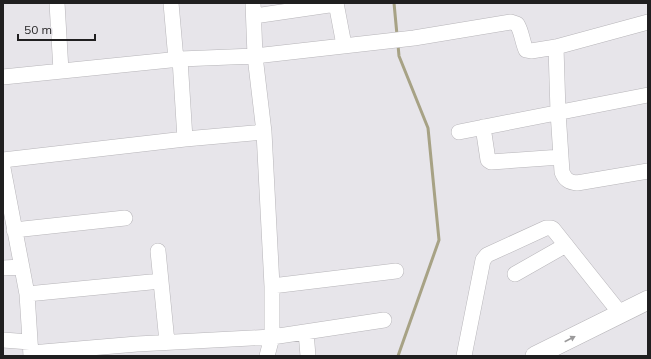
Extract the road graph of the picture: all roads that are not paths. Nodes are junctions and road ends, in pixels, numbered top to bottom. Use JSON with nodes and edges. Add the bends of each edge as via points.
{"nodes":[{"id":1,"x":58,"y":3,"type":"edge"},
{"id":2,"x":171,"y":3,"type":"edge"},
{"id":3,"x":336,"y":4,"type":"edge"},
{"id":4,"x":254,"y":10,"type":"edge"},
{"id":5,"x":648,"y":22,"type":"edge"},
{"id":6,"x":344,"y":45,"type":"junction"},
{"id":7,"x":556,"y":47,"type":"junction"},
{"id":8,"x":255,"y":56,"type":"junction"},
{"id":9,"x":178,"y":59,"type":"junction"},
{"id":10,"x":61,"y":71,"type":"junction"},
{"id":11,"x":3,"y":77,"type":"edge"},
{"id":12,"x":648,"y":95,"type":"edge"},
{"id":13,"x":558,"y":112,"type":"junction"},
{"id":14,"x":483,"y":126,"type":"junction"},
{"id":15,"x":264,"y":132,"type":"junction"},
{"id":16,"x":459,"y":132,"type":"dead end"},
{"id":17,"x":185,"y":139,"type":"junction"},
{"id":18,"x":561,"y":157,"type":"junction"},
{"id":19,"x":3,"y":160,"type":"edge"},
{"id":20,"x":3,"y":168,"type":"edge"},
{"id":21,"x":648,"y":170,"type":"edge"},
{"id":22,"x":125,"y":218,"type":"dead end"},
{"id":23,"x":14,"y":230,"type":"junction"},
{"id":24,"x":566,"y":245,"type":"junction"},
{"id":25,"x":158,"y":251,"type":"dead end"},
{"id":26,"x":22,"y":267,"type":"junction"},
{"id":27,"x":3,"y":268,"type":"edge"},
{"id":28,"x":396,"y":271,"type":"dead end"},
{"id":29,"x":515,"y":274,"type":"dead end"},
{"id":30,"x":161,"y":280,"type":"junction"},
{"id":31,"x":272,"y":286,"type":"junction"},
{"id":32,"x":27,"y":294,"type":"junction"},
{"id":33,"x":648,"y":300,"type":"edge"},
{"id":34,"x":648,"y":312,"type":"edge"},
{"id":35,"x":620,"y":313,"type":"junction"},
{"id":36,"x":384,"y":320,"type":"dead end"},
{"id":37,"x":306,"y":332,"type":"junction"},
{"id":38,"x":272,"y":336,"type":"junction"},
{"id":39,"x":3,"y":340,"type":"edge"},
{"id":40,"x":167,"y":342,"type":"junction"},
{"id":41,"x":31,"y":350,"type":"edge"},
{"id":42,"x":71,"y":353,"type":"edge"},
{"id":43,"x":267,"y":356,"type":"edge"},
{"id":44,"x":308,"y":356,"type":"edge"},
{"id":45,"x":464,"y":356,"type":"edge"},
{"id":46,"x":535,"y":356,"type":"edge"},
{"id":47,"x":564,"y":356,"type":"edge"}],
"edges":[{"from":1,"to":10,"type":"street"},
{"from":2,"to":9,"type":"street"},
{"from":3,"to":4,"type":"street"},
{"from":3,"to":6,"type":"street"},
{"from":4,"to":8,"type":"street"},
{"from":5,"to":7,"type":"street"},
{"from":6,"to":7,"type":"street","via":[[414,38],[511,22],[519,27],[526,50]]},
{"from":6,"to":8,"type":"street"},
{"from":7,"to":13,"type":"street"},
{"from":8,"to":9,"type":"street"},
{"from":8,"to":15,"type":"street"},
{"from":9,"to":10,"type":"street"},
{"from":9,"to":17,"type":"street"},
{"from":10,"to":11,"type":"street"},
{"from":12,"to":13,"type":"street"},
{"from":13,"to":14,"type":"street"},
{"from":13,"to":18,"type":"street"},
{"from":14,"to":16,"type":"street"},
{"from":14,"to":18,"type":"street","via":[[488,160],[491,162]]},
{"from":15,"to":17,"type":"street"},
{"from":15,"to":31,"type":"street"},
{"from":17,"to":19,"type":"street"},
{"from":18,"to":21,"type":"street","via":[[564,177],[567,181],[577,183]]},
{"from":20,"to":23,"type":"street"},
{"from":22,"to":23,"type":"street"},
{"from":23,"to":26,"type":"street"},
{"from":24,"to":29,"type":"street"},
{"from":24,"to":35,"type":"street"},
{"from":24,"to":45,"type":"street","via":[[553,229],[548,227],[485,257]]},
{"from":25,"to":30,"type":"street"},
{"from":26,"to":27,"type":"street"},
{"from":26,"to":32,"type":"street"},
{"from":28,"to":31,"type":"street"},
{"from":30,"to":32,"type":"street"},
{"from":30,"to":40,"type":"street"},
{"from":31,"to":38,"type":"street"},
{"from":32,"to":41,"type":"street"},
{"from":33,"to":35,"type":"main road"},
{"from":34,"to":47,"type":"main road"},
{"from":46,"to":35,"type":"main road","one_way":true},
{"from":36,"to":37,"type":"street"},
{"from":37,"to":38,"type":"street"},
{"from":37,"to":44,"type":"street"},
{"from":38,"to":40,"type":"street"},
{"from":38,"to":43,"type":"street"},
{"from":39,"to":41,"type":"street"},
{"from":40,"to":42,"type":"street"},
{"from":41,"to":42,"type":"street"}]}
